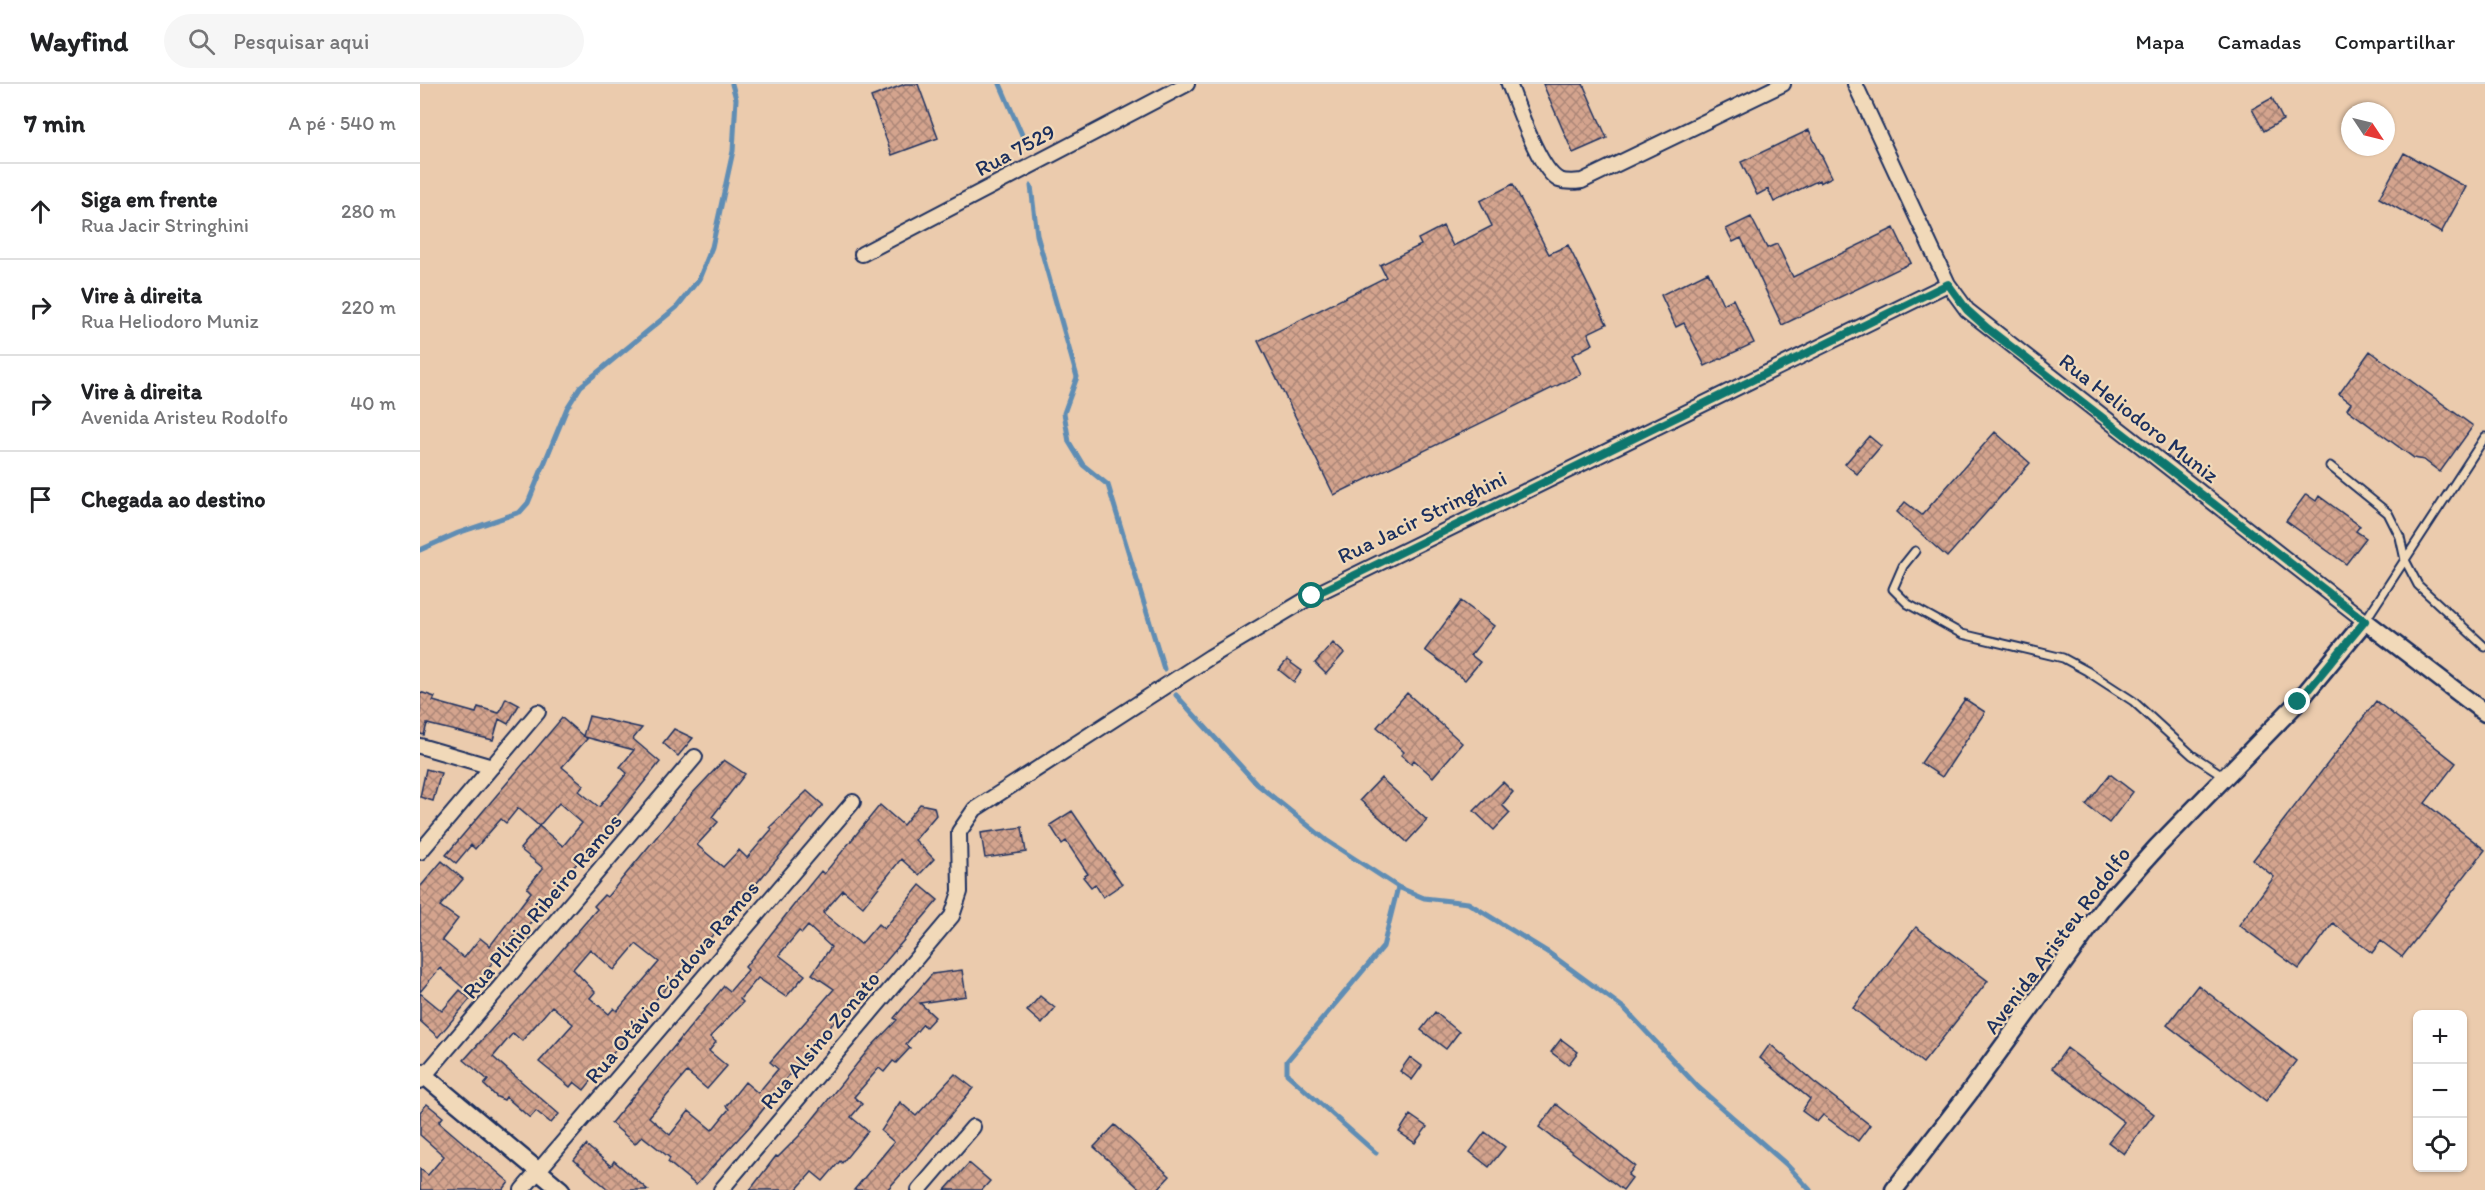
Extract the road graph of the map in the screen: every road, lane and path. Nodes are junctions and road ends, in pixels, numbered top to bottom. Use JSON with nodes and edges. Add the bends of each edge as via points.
{"nodes":[{"id":1,"x":1187,"y":84,"type":"edge"},
{"id":2,"x":1509,"y":84,"type":"edge"},
{"id":3,"x":1783,"y":84,"type":"edge"},
{"id":4,"x":1855,"y":84,"type":"edge"},
{"id":5,"x":862,"y":254,"type":"dead end"},
{"id":6,"x":1948,"y":284,"type":"junction"},
{"id":7,"x":2485,"y":437,"type":"edge"},
{"id":8,"x":2330,"y":466,"type":"dead end"},
{"id":9,"x":1916,"y":550,"type":"dead end"},
{"id":10,"x":2405,"y":560,"type":"junction"},
{"id":11,"x":2365,"y":621,"type":"junction"},
{"id":12,"x":2485,"y":647,"type":"edge"},
{"id":13,"x":538,"y":712,"type":"dead end"},
{"id":14,"x":2485,"y":713,"type":"edge"},
{"id":15,"x":420,"y":746,"type":"edge"},
{"id":16,"x":695,"y":757,"type":"dead end"},
{"id":17,"x":492,"y":767,"type":"junction"},
{"id":18,"x":2224,"y":776,"type":"junction"},
{"id":19,"x":853,"y":802,"type":"dead end"},
{"id":20,"x":420,"y":852,"type":"edge"},
{"id":21,"x":952,"y":916,"type":"joint"},
{"id":22,"x":422,"y":1077,"type":"edge"},
{"id":23,"x":973,"y":1126,"type":"dead end"},
{"id":24,"x":538,"y":1171,"type":"junction"},
{"id":25,"x":522,"y":1190,"type":"edge"},
{"id":26,"x":561,"y":1190,"type":"edge"},
{"id":27,"x":721,"y":1190,"type":"edge"},
{"id":28,"x":919,"y":1190,"type":"edge"},
{"id":29,"x":1894,"y":1190,"type":"edge"}],
"edges":[{"from":1,"to":5,"type":"street","name":"Rua 7529"},
{"from":2,"to":3,"type":"street","via":[[1550,173],[1570,182],[1582,181]]},
{"from":4,"to":6,"type":"street","name":"Rua Heliodoro Muniz"},
{"from":6,"to":11,"type":"street","name":"Rua Heliodoro Muniz","via":[[1967,310],[1987,328]]},
{"from":6,"to":21,"type":"street","name":"Rua Jacir Stringhini","via":[[1366,567],[1210,657],[975,809],[959,832],[960,892]]},
{"from":7,"to":10,"type":"lane"},
{"from":8,"to":10,"type":"lane","via":[[2388,513],[2400,537]]},
{"from":9,"to":18,"type":"lane","via":[[1903,566],[1893,589],[1908,604],[1962,634],[2063,658],[2087,671],[2133,701],[2192,755]]},
{"from":10,"to":11,"type":"lane"},
{"from":10,"to":12,"type":"lane","via":[[2418,585]]},
{"from":11,"to":14,"type":"street","name":"Rua Heliodoro Muniz"},
{"from":11,"to":18,"type":"street","name":"Avenida Aristeu Rodolfo","via":[[2298,702]]},
{"from":13,"to":17,"type":"street"},
{"from":15,"to":17,"type":"street"},
{"from":16,"to":22,"type":"street","name":"Rua Plínio Ribeiro Ramos"},
{"from":17,"to":20,"type":"street"},
{"from":18,"to":29,"type":"street","name":"Avenida Aristeu Rodolfo","via":[[2107,903]]},
{"from":19,"to":24,"type":"street","name":"Rua Otávio Córdova Ramos"},
{"from":21,"to":27,"type":"street","name":"Rua Alsino Zonato"},
{"from":22,"to":24,"type":"street"},
{"from":23,"to":28,"type":"street"},
{"from":24,"to":25,"type":"street","name":"Rua Otávio Córdova Ramos"},
{"from":24,"to":26,"type":"street"}]}
